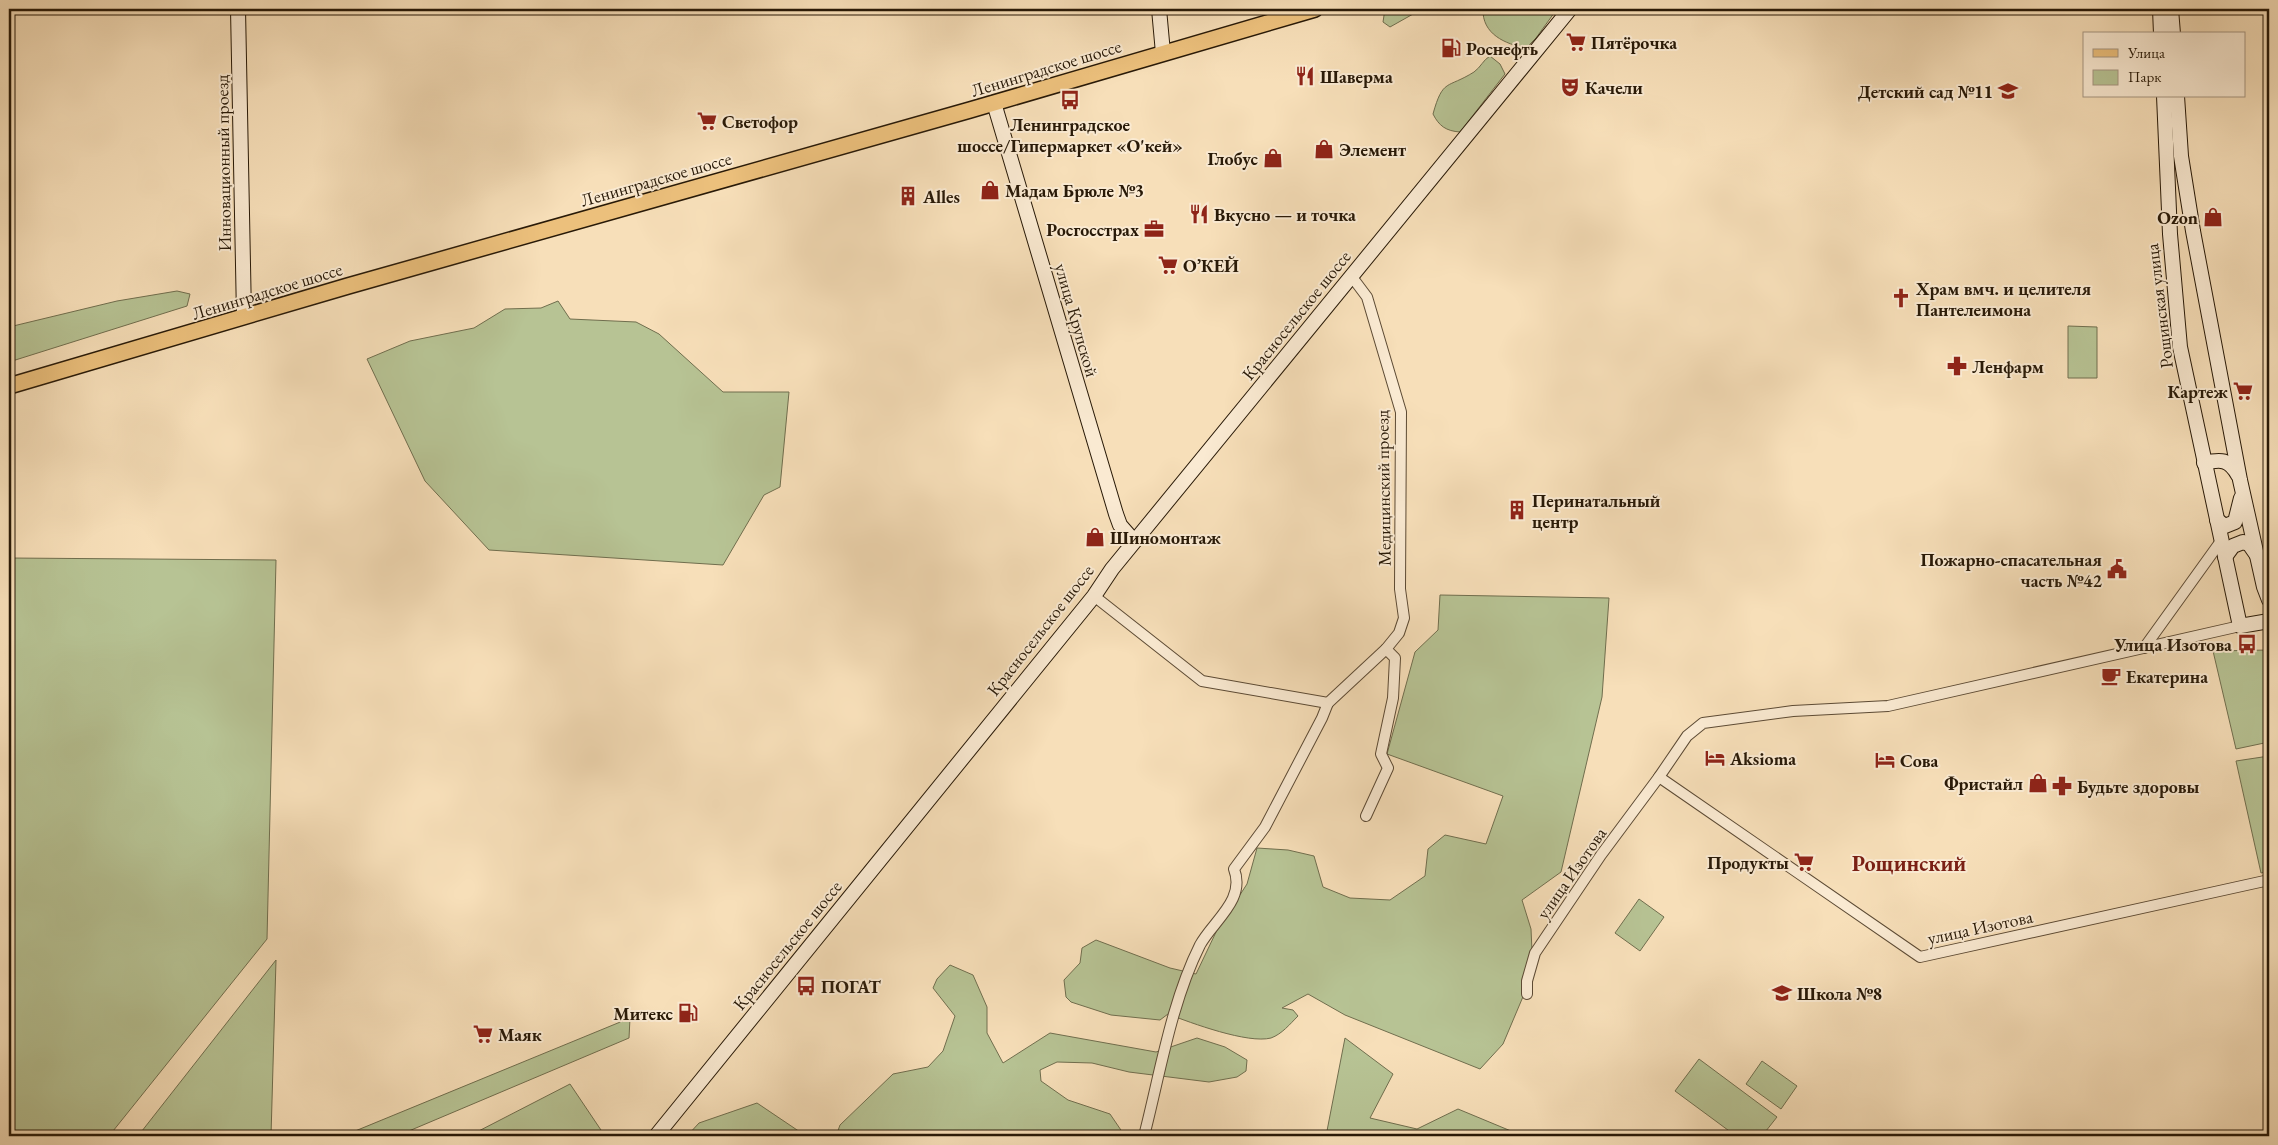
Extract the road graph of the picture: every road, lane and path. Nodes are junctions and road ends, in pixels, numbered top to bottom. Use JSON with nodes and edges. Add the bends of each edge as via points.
{"nodes":[{"id":1,"x":238,"y":9,"type":"edge"},
{"id":2,"x":1159,"y":9,"type":"edge"},
{"id":3,"x":1315,"y":9,"type":"edge"},
{"id":4,"x":1570,"y":9,"type":"edge"},
{"id":5,"x":2160,"y":9,"type":"edge"},
{"id":6,"x":2171,"y":9,"type":"edge"},
{"id":7,"x":2161,"y":32,"type":"edge"},
{"id":8,"x":2172,"y":32,"type":"edge"},
{"id":9,"x":1164,"y":53,"type":"junction"},
{"id":10,"x":2164,"y":98,"type":"edge"},
{"id":11,"x":2177,"y":98,"type":"edge"},
{"id":12,"x":994,"y":103,"type":"junction"},
{"id":13,"x":2193,"y":231,"type":"junction"},
{"id":14,"x":2170,"y":234,"type":"junction"},
{"id":15,"x":1352,"y":277,"type":"junction"},
{"id":16,"x":244,"y":316,"type":"junction"},
{"id":17,"x":9,"y":386,"type":"edge"},
{"id":18,"x":2204,"y":463,"type":"junction"},
{"id":19,"x":2241,"y":485,"type":"junction"},
{"id":20,"x":2217,"y":520,"type":"junction"},
{"id":21,"x":2221,"y":541,"type":"junction"},
{"id":22,"x":1134,"y":542,"type":"junction"},
{"id":23,"x":2257,"y":555,"type":"junction"},
{"id":24,"x":2225,"y":556,"type":"junction"},
{"id":25,"x":1094,"y":596,"type":"junction"},
{"id":26,"x":2269,"y":600,"type":"edge"},
{"id":27,"x":2269,"y":620,"type":"edge"},
{"id":28,"x":2240,"y":626,"type":"junction"},
{"id":29,"x":2144,"y":648,"type":"junction"},
{"id":30,"x":1386,"y":649,"type":"junction"},
{"id":31,"x":1328,"y":703,"type":"junction"},
{"id":32,"x":1659,"y":777,"type":"junction"},
{"id":33,"x":1366,"y":816,"type":"dead end"},
{"id":34,"x":2269,"y":880,"type":"edge"},
{"id":35,"x":1527,"y":994,"type":"dead end"},
{"id":36,"x":656,"y":1136,"type":"edge"},
{"id":37,"x":1144,"y":1136,"type":"edge"}],
"edges":[{"from":1,"to":16,"type":"street","name":"Инновационный проезд"},
{"from":2,"to":9,"type":"street"},
{"from":3,"to":9,"type":"main road","name":"Ленинградское шоссе"},
{"from":4,"to":15,"type":"street","name":"Красносельское шоссе"},
{"from":5,"to":7,"type":"street"},
{"from":6,"to":8,"type":"street"},
{"from":9,"to":12,"type":"main road","name":"Ленинградское шоссе"},
{"from":10,"to":14,"type":"street","name":"Рощинская улица"},
{"from":11,"to":13,"type":"street","via":[[2181,156]]},
{"from":12,"to":16,"type":"main road","name":"Ленинградское шоссе"},
{"from":12,"to":22,"type":"street","name":"улица Крупской","via":[[1116,514],[1120,525]]},
{"from":13,"to":14,"type":"street"},
{"from":13,"to":19,"type":"street"},
{"from":14,"to":18,"type":"street","name":"Рощинская улица","via":[[2180,346]]},
{"from":15,"to":22,"type":"street","name":"Красносельское шоссе"},
{"from":15,"to":30,"type":"street","name":"Медицинский проезд","via":[[1367,297],[1401,412],[1400,589],[1404,618],[1399,633]]},
{"from":16,"to":17,"type":"main road","name":"Ленинградское шоссе"},
{"from":18,"to":19,"type":"street","via":[[2221,459],[2229,462]]},
{"from":18,"to":20,"type":"street","name":"Рощинская улица"},
{"from":19,"to":20,"type":"street","via":[[2240,508],[2234,522],[2225,526]]},
{"from":19,"to":23,"type":"street"},
{"from":20,"to":21,"type":"street","name":"Рощинская улица"},
{"from":21,"to":24,"type":"street","name":"Рощинская улица"},
{"from":21,"to":29,"type":"street"},
{"from":22,"to":25,"type":"street","name":"Красносельское шоссе"},
{"from":23,"to":24,"type":"street","via":[[2249,544],[2243,542],[2233,546]]},
{"from":23,"to":26,"type":"street"},
{"from":24,"to":28,"type":"street","name":"Рощинская улица"},
{"from":25,"to":31,"type":"street","via":[[1202,681]]},
{"from":25,"to":36,"type":"street","name":"Красносельское шоссе"},
{"from":27,"to":28,"type":"street"},
{"from":28,"to":29,"type":"street","name":"улица Изотова"},
{"from":29,"to":32,"type":"street","name":"улица Изотова","via":[[1888,706],[1793,711],[1703,722],[1686,736]]},
{"from":30,"to":31,"type":"street","name":"Медицинский проезд"},
{"from":30,"to":33,"type":"street","via":[[1396,658],[1393,698],[1380,754],[1388,768]]},
{"from":31,"to":37,"type":"street","via":[[1265,827],[1234,869],[1237,877],[1234,899],[1200,945],[1179,998]]},
{"from":32,"to":34,"type":"street","name":"улица Изотова","via":[[1920,957]]},
{"from":32,"to":35,"type":"street","name":"улица Изотова","via":[[1535,953]]}]}
